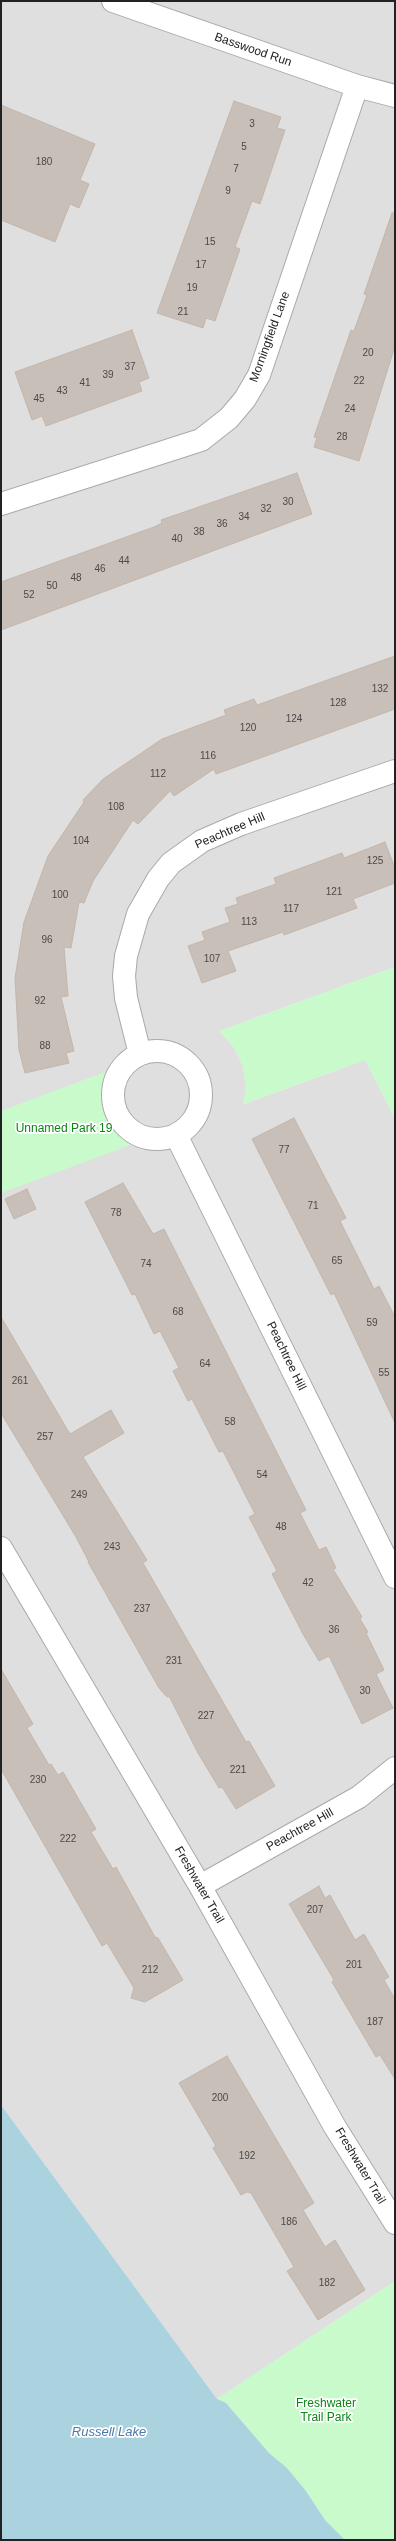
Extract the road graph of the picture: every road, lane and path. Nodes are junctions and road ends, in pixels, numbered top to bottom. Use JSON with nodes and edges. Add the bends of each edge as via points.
{"nodes":[{"id":1,"x":113,"y":1,"type":"edge"},
{"id":2,"x":357,"y":86,"type":"junction"},
{"id":3,"x":395,"y":96,"type":"edge"},
{"id":4,"x":1,"y":504,"type":"edge"},
{"id":5,"x":395,"y":771,"type":"edge"},
{"id":6,"x":140,"y":1054,"type":"junction"},
{"id":7,"x":176,"y":1135,"type":"junction"},
{"id":8,"x":1,"y":1548,"type":"edge"},
{"id":9,"x":395,"y":1577,"type":"edge"},
{"id":10,"x":395,"y":1768,"type":"edge"},
{"id":11,"x":200,"y":1886,"type":"junction"},
{"id":12,"x":395,"y":2223,"type":"edge"}],
"edges":[{"from":1,"to":2,"type":"street","name":"Basswood Run"},
{"from":2,"to":3,"type":"street","name":"Basswood Run"},
{"from":2,"to":4,"type":"street","name":"Morningfield Lane","via":[[259,375],[246,399],[229,418],[201,440]]},
{"from":5,"to":6,"type":"street","name":"Peachtree Hill","via":[[241,824],[202,841],[171,863],[158,879],[138,914],[126,956],[126,998]]},
{"from":6,"to":7,"type":"street","via":[[170,1052],[184,1059],[200,1084],[202,1100],[197,1114],[188,1126]]},
{"from":6,"to":7,"type":"street","via":[[128,1062],[114,1085],[113,1100],[117,1112],[124,1125],[135,1133],[155,1139]]},
{"from":7,"to":9,"type":"street","name":"Peachtree Hill"},
{"from":8,"to":11,"type":"street","name":"Freshwater Trail"},
{"from":10,"to":11,"type":"street","name":"Peachtree Hill","via":[[359,1797]]},
{"from":11,"to":12,"type":"street","name":"Freshwater Trail","via":[[335,2127]]}]}
